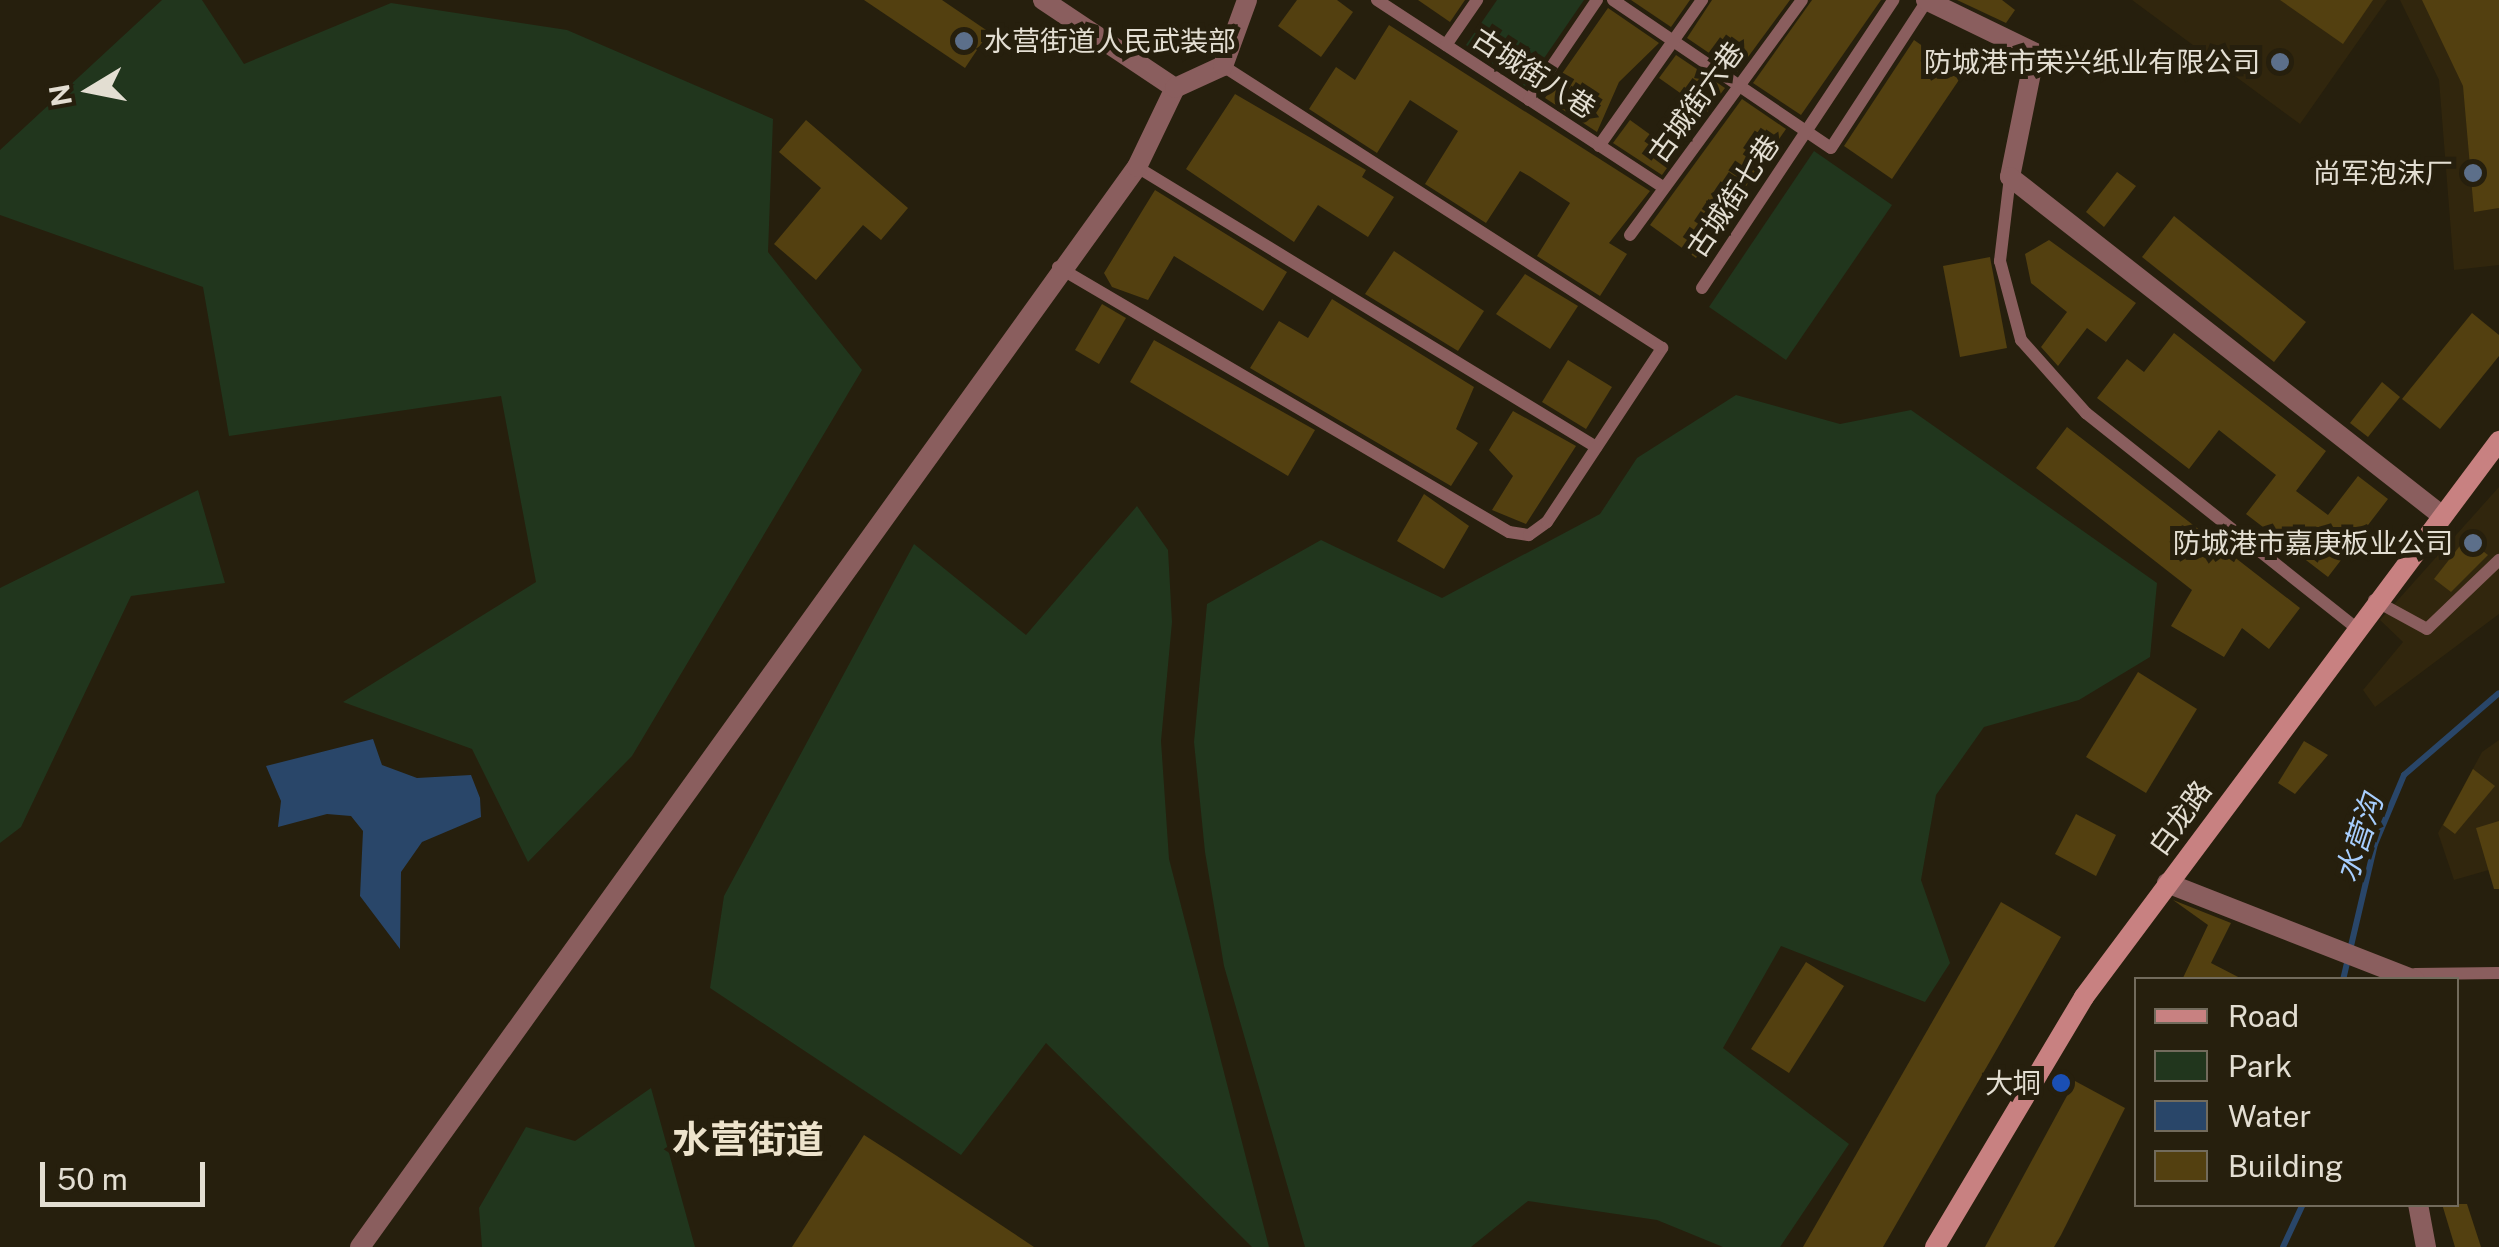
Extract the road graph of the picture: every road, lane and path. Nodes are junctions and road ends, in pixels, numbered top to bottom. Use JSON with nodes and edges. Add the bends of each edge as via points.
{"nodes":[{"id":1,"x":1042,"y":0,"type":"edge"},
{"id":2,"x":1247,"y":0,"type":"edge"},
{"id":3,"x":1377,"y":0,"type":"edge"},
{"id":4,"x":1477,"y":0,"type":"edge"},
{"id":5,"x":1597,"y":0,"type":"edge"},
{"id":6,"x":1613,"y":0,"type":"edge"},
{"id":7,"x":1702,"y":0,"type":"edge"},
{"id":8,"x":1802,"y":0,"type":"edge"},
{"id":9,"x":1893,"y":0,"type":"edge"},
{"id":10,"x":1927,"y":0,"type":"edge"},
{"id":11,"x":1673,"y":41,"type":"junction"},
{"id":12,"x":1446,"y":45,"type":"junction"},
{"id":13,"x":1223,"y":66,"type":"junction"},
{"id":14,"x":1738,"y":86,"type":"junction"},
{"id":15,"x":1175,"y":88,"type":"junction"},
{"id":16,"x":1528,"y":100,"type":"junction"},
{"id":17,"x":1806,"y":132,"type":"junction"},
{"id":18,"x":1599,"y":146,"type":"junction"},
{"id":19,"x":1137,"y":167,"type":"junction"},
{"id":20,"x":2010,"y":177,"type":"junction"},
{"id":21,"x":1664,"y":188,"type":"junction"},
{"id":22,"x":1630,"y":235,"type":"dead end"},
{"id":23,"x":1058,"y":266,"type":"junction"},
{"id":24,"x":1702,"y":288,"type":"dead end"},
{"id":25,"x":2499,"y":441,"type":"edge"},
{"id":26,"x":1596,"y":447,"type":"junction"},
{"id":27,"x":2440,"y":514,"type":"junction"},
{"id":28,"x":2499,"y":560,"type":"edge"},
{"id":29,"x":2374,"y":600,"type":"junction"},
{"id":30,"x":2355,"y":627,"type":"junction"},
{"id":31,"x":2166,"y":882,"type":"junction"},
{"id":32,"x":2499,"y":973,"type":"edge"},
{"id":33,"x":2415,"y":977,"type":"edge"},
{"id":34,"x":2419,"y":1207,"type":"edge"},
{"id":35,"x":360,"y":1247,"type":"edge"},
{"id":36,"x":1934,"y":1247,"type":"edge"},
{"id":37,"x":2426,"y":1247,"type":"edge"}],
"edges":[{"from":1,"to":15,"type":"street"},
{"from":2,"to":13,"type":"street"},
{"from":3,"to":12,"type":"lane","name":"古城街八巷"},
{"from":4,"to":12,"type":"lane"},
{"from":5,"to":16,"type":"lane"},
{"from":6,"to":11,"type":"lane"},
{"from":7,"to":11,"type":"lane"},
{"from":8,"to":14,"type":"lane","name":"古城街六巷"},
{"from":9,"to":17,"type":"lane","name":"古城街七巷"},
{"from":10,"to":17,"type":"lane","name":"古城街七巷","via":[[1831,148]]},
{"from":10,"to":20,"type":"street","via":[[2035,53]]},
{"from":11,"to":14,"type":"lane"},
{"from":11,"to":18,"type":"lane"},
{"from":12,"to":16,"type":"lane","name":"古城街八巷"},
{"from":13,"to":15,"type":"street"},
{"from":13,"to":26,"type":"lane","via":[[1662,348]]},
{"from":14,"to":17,"type":"lane"},
{"from":14,"to":21,"type":"lane","name":"古城街六巷"},
{"from":15,"to":19,"type":"street"},
{"from":16,"to":18,"type":"lane","name":"古城街八巷"},
{"from":17,"to":24,"type":"lane","name":"古城街七巷"},
{"from":18,"to":21,"type":"lane","name":"古城街八巷"},
{"from":19,"to":23,"type":"street"},
{"from":19,"to":26,"type":"lane"},
{"from":20,"to":27,"type":"street"},
{"from":20,"to":30,"type":"lane","via":[[2000,260],[2021,340],[2086,413]]},
{"from":21,"to":22,"type":"lane","name":"古城街六巷"},
{"from":23,"to":26,"type":"lane","via":[[1509,532],[1529,535],[1547,522]]},
{"from":23,"to":35,"type":"street"},
{"from":25,"to":27,"type":"street","name":"白龙路"},
{"from":27,"to":29,"type":"street","name":"白龙路"},
{"from":28,"to":29,"type":"lane","via":[[2454,613],[2427,629]]},
{"from":29,"to":30,"type":"street","name":"白龙路"},
{"from":30,"to":31,"type":"street","name":"白龙路"},
{"from":31,"to":33,"type":"street"},
{"from":31,"to":36,"type":"street","name":"白龙路","via":[[2084,997]]},
{"from":32,"to":33,"type":"lane"},
{"from":34,"to":37,"type":"street"}]}
